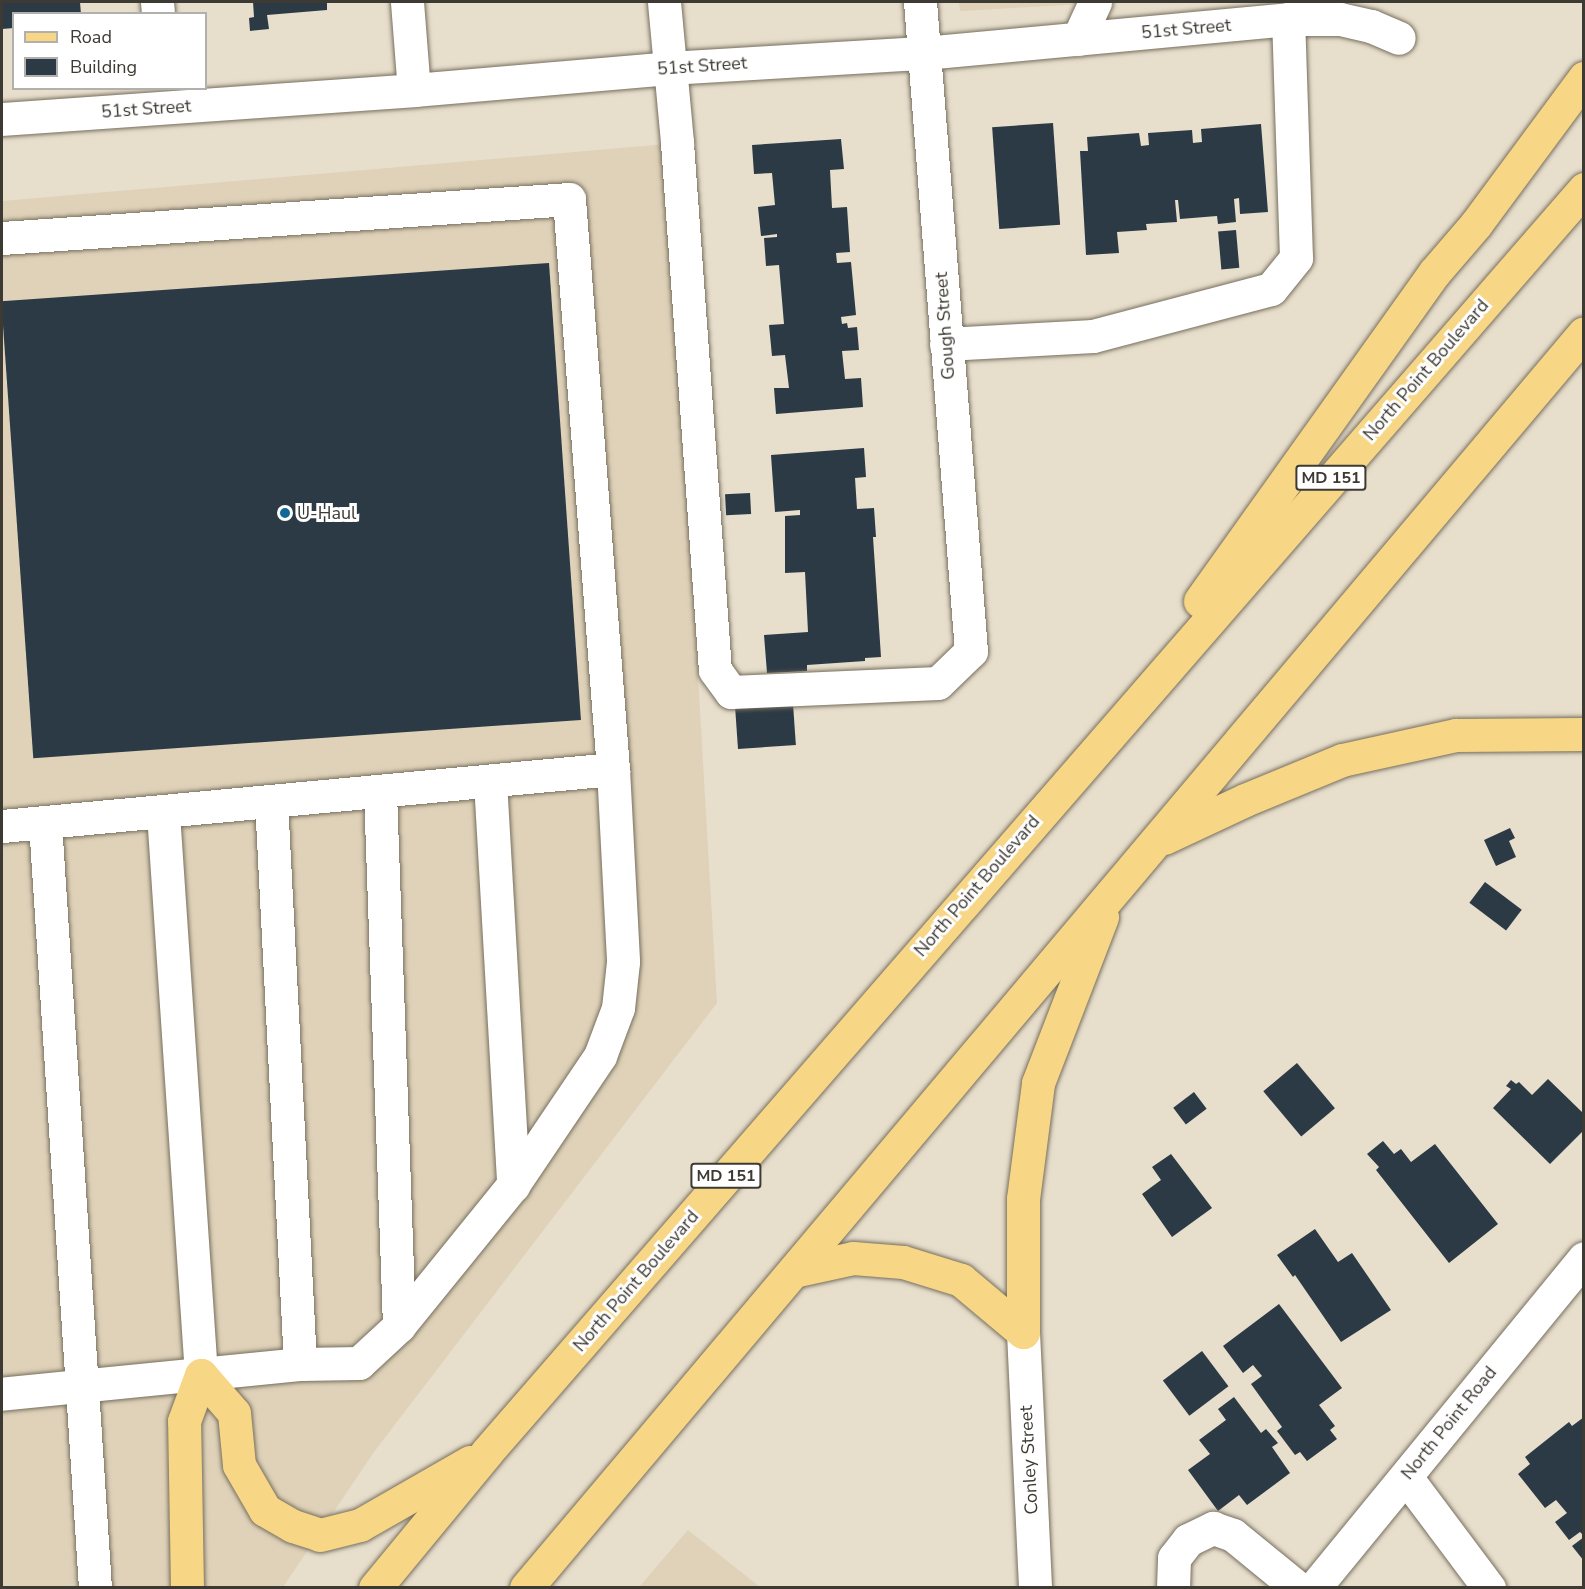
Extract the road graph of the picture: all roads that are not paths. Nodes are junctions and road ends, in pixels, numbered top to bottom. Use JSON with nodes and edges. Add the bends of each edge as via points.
{"nodes":[{"id":1,"x":407,"y":2,"type":"edge"},
{"id":2,"x":664,"y":2,"type":"edge"},
{"id":3,"x":920,"y":2,"type":"edge"},
{"id":4,"x":1095,"y":2,"type":"edge"},
{"id":5,"x":1218,"y":14,"type":"edge"},
{"id":6,"x":1288,"y":19,"type":"junction"},
{"id":7,"x":1078,"y":39,"type":"junction"},
{"id":8,"x":1399,"y":39,"type":"dead end"},
{"id":9,"x":924,"y":53,"type":"junction"},
{"id":10,"x":669,"y":68,"type":"junction"},
{"id":11,"x":1584,"y":78,"type":"edge"},
{"id":12,"x":414,"y":90,"type":"junction"},
{"id":13,"x":164,"y":98,"type":"edge"},
{"id":14,"x":2,"y":119,"type":"edge"},
{"id":15,"x":1584,"y":189,"type":"edge"},
{"id":16,"x":2,"y":238,"type":"edge"},
{"id":17,"x":1584,"y":333,"type":"edge"},
{"id":18,"x":946,"y":344,"type":"junction"},
{"id":19,"x":1584,"y":734,"type":"edge"},
{"id":20,"x":1080,"y":768,"type":"junction"},
{"id":21,"x":613,"y":770,"type":"junction"},
{"id":22,"x":490,"y":782,"type":"junction"},
{"id":23,"x":380,"y":792,"type":"junction"},
{"id":24,"x":271,"y":801,"type":"junction"},
{"id":25,"x":163,"y":813,"type":"junction"},
{"id":26,"x":45,"y":823,"type":"junction"},
{"id":27,"x":2,"y":826,"type":"edge"},
{"id":28,"x":1155,"y":843,"type":"junction"},
{"id":29,"x":1111,"y":893,"type":"junction"},
{"id":30,"x":513,"y":1185,"type":"junction"},
{"id":31,"x":1582,"y":1265,"type":"edge"},
{"id":32,"x":794,"y":1271,"type":"junction"},
{"id":33,"x":399,"y":1326,"type":"junction"},
{"id":34,"x":1023,"y":1332,"type":"junction"},
{"id":35,"x":300,"y":1364,"type":"junction"},
{"id":36,"x":201,"y":1375,"type":"junction"},
{"id":37,"x":82,"y":1386,"type":"junction"},
{"id":38,"x":2,"y":1394,"type":"edge"},
{"id":39,"x":487,"y":1452,"type":"junction"},
{"id":40,"x":1406,"y":1477,"type":"junction"},
{"id":41,"x":95,"y":1587,"type":"edge"},
{"id":42,"x":187,"y":1587,"type":"edge"},
{"id":43,"x":375,"y":1587,"type":"edge"},
{"id":44,"x":526,"y":1587,"type":"edge"},
{"id":45,"x":1035,"y":1587,"type":"edge"},
{"id":46,"x":1173,"y":1587,"type":"edge"},
{"id":47,"x":1298,"y":1587,"type":"edge"},
{"id":48,"x":1314,"y":1587,"type":"edge"},
{"id":49,"x":1490,"y":1587,"type":"edge"}],
"edges":[{"from":1,"to":12,"type":"street"},
{"from":2,"to":10,"type":"street"},
{"from":3,"to":9,"type":"street","name":"Gough Street"},
{"from":4,"to":7,"type":"street"},
{"from":5,"to":6,"type":"street","name":"51st Street"},
{"from":5,"to":7,"type":"street","name":"51st Street"},
{"from":6,"to":8,"type":"street","name":"51st Street","via":[[1340,19],[1371,26]]},
{"from":6,"to":18,"type":"street","via":[[1296,258],[1270,289],[1093,336]]},
{"from":7,"to":9,"type":"street","name":"51st Street"},
{"from":9,"to":10,"type":"street","name":"51st Street"},
{"from":9,"to":18,"type":"street","name":"Gough Street"},
{"from":10,"to":12,"type":"street","name":"51st Street"},
{"from":10,"to":18,"type":"street","name":"Gough Street","via":[[715,670],[731,692],[938,683],[971,651]]},
{"from":11,"to":20,"type":"main road","via":[[1476,224],[1434,273]]},
{"from":12,"to":13,"type":"street","name":"51st Street"},
{"from":13,"to":14,"type":"street","name":"51st Street"},
{"from":15,"to":20,"type":"main road","name":"North Point Boulevard","number":"MD 151"},
{"from":16,"to":21,"type":"street","via":[[569,199]]},
{"from":17,"to":28,"type":"main road"},
{"from":19,"to":28,"type":"main road","via":[[1456,735],[1342,760]]},
{"from":20,"to":39,"type":"main road","name":"North Point Boulevard","number":"MD 151"},
{"from":21,"to":22,"type":"street"},
{"from":21,"to":30,"type":"street","via":[[623,962],[618,1008],[600,1056]]},
{"from":22,"to":23,"type":"street"},
{"from":22,"to":30,"type":"street"},
{"from":23,"to":24,"type":"street"},
{"from":23,"to":33,"type":"street"},
{"from":24,"to":25,"type":"street"},
{"from":24,"to":35,"type":"street"},
{"from":25,"to":26,"type":"street"},
{"from":25,"to":36,"type":"street"},
{"from":26,"to":27,"type":"street"},
{"from":26,"to":37,"type":"street"},
{"from":28,"to":29,"type":"main road"},
{"from":29,"to":32,"type":"main road"},
{"from":29,"to":34,"type":"main road","via":[[1038,1083],[1023,1199]]},
{"from":30,"to":33,"type":"street"},
{"from":31,"to":40,"type":"street","name":"North Point Road"},
{"from":32,"to":34,"type":"main road","via":[[853,1258],[903,1262],[961,1280]]},
{"from":32,"to":44,"type":"main road"},
{"from":33,"to":35,"type":"street","via":[[359,1363]]},
{"from":34,"to":45,"type":"street","name":"Conley Street"},
{"from":35,"to":36,"type":"street"},
{"from":36,"to":37,"type":"street"},
{"from":36,"to":39,"type":"main road","via":[[234,1413],[239,1465],[265,1510],[320,1535],[360,1525]]},
{"from":36,"to":42,"type":"main road","via":[[184,1421]]},
{"from":37,"to":38,"type":"street"},
{"from":37,"to":41,"type":"street"},
{"from":39,"to":43,"type":"main road","name":"North Point Boulevard","number":"MD 151"},
{"from":40,"to":48,"type":"street","name":"North Point Road"},
{"from":40,"to":49,"type":"street"},
{"from":46,"to":47,"type":"street","via":[[1174,1558],[1188,1540],[1213,1528],[1233,1535]]}]}
